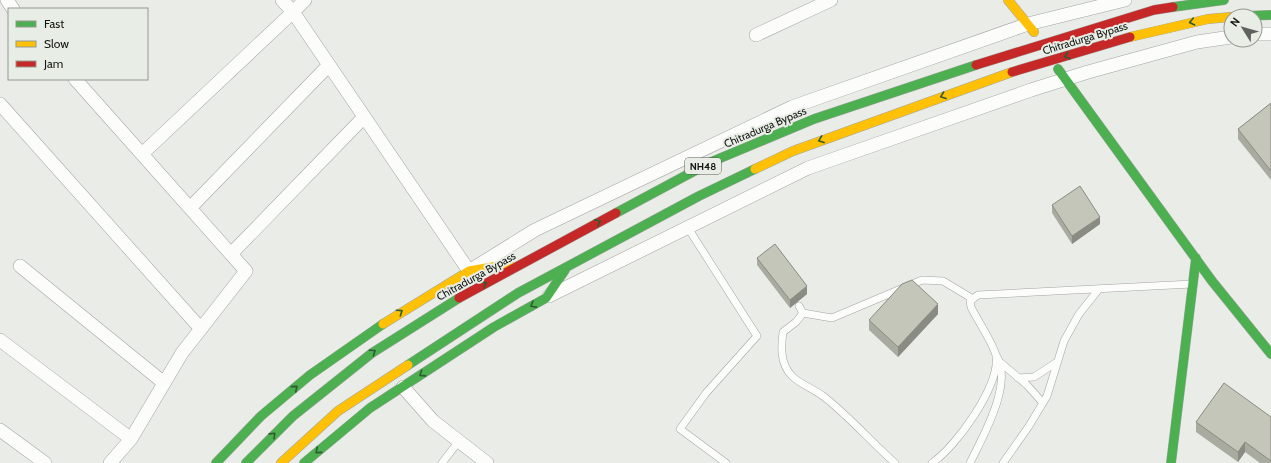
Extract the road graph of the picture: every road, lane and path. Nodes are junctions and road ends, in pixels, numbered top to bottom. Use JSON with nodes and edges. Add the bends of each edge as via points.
{"nodes":[{"id":1,"x":282,"y":0,"type":"edge"},
{"id":2,"x":306,"y":0,"type":"edge"},
{"id":3,"x":831,"y":0,"type":"edge"},
{"id":4,"x":1008,"y":0,"type":"edge"},
{"id":5,"x":1078,"y":0,"type":"edge"},
{"id":6,"x":1125,"y":0,"type":"edge"},
{"id":7,"x":1224,"y":0,"type":"edge"},
{"id":8,"x":815,"y":3,"type":"edge"},
{"id":9,"x":293,"y":12,"type":"junction"},
{"id":10,"x":1062,"y":15,"type":"junction"},
{"id":11,"x":1223,"y":18,"type":"edge"},
{"id":12,"x":1031,"y":28,"type":"junction"},
{"id":13,"x":756,"y":35,"type":"dead end"},
{"id":14,"x":1223,"y":38,"type":"edge"},
{"id":15,"x":329,"y":65,"type":"junction"},
{"id":16,"x":1063,"y":74,"type":"junction"},
{"id":17,"x":76,"y":80,"type":"edge"},
{"id":18,"x":0,"y":104,"type":"edge"},
{"id":19,"x":364,"y":117,"type":"junction"},
{"id":20,"x":142,"y":154,"type":"junction"},
{"id":21,"x":190,"y":208,"type":"junction"},
{"id":22,"x":688,"y":228,"type":"junction"},
{"id":23,"x":231,"y":254,"type":"junction"},
{"id":24,"x":1196,"y":258,"type":"junction"},
{"id":25,"x":528,"y":260,"type":"junction"},
{"id":26,"x":20,"y":266,"type":"dead end"},
{"id":27,"x":568,"y":267,"type":"junction"},
{"id":28,"x":469,"y":271,"type":"junction"},
{"id":29,"x":1193,"y":284,"type":"junction"},
{"id":30,"x":1099,"y":289,"type":"junction"},
{"id":31,"x":546,"y":298,"type":"junction"},
{"id":32,"x":973,"y":299,"type":"junction"},
{"id":33,"x":799,"y":306,"type":"dead end"},
{"id":34,"x":803,"y":314,"type":"junction"},
{"id":35,"x":202,"y":329,"type":"junction"},
{"id":36,"x":0,"y":340,"type":"edge"},
{"id":37,"x":1271,"y":354,"type":"edge"},
{"id":38,"x":996,"y":355,"type":"junction"},
{"id":39,"x":1058,"y":362,"type":"junction"},
{"id":40,"x":1001,"y":363,"type":"junction"},
{"id":41,"x":1018,"y":378,"type":"junction"},
{"id":42,"x":164,"y":383,"type":"junction"},
{"id":43,"x":403,"y":387,"type":"junction"},
{"id":44,"x":1043,"y":403,"type":"junction"},
{"id":45,"x":0,"y":430,"type":"edge"},
{"id":46,"x":131,"y":439,"type":"junction"},
{"id":47,"x":459,"y":441,"type":"junction"},
{"id":48,"x":45,"y":463,"type":"edge"},
{"id":49,"x":110,"y":463,"type":"edge"},
{"id":50,"x":216,"y":463,"type":"edge"},
{"id":51,"x":246,"y":463,"type":"edge"},
{"id":52,"x":281,"y":463,"type":"edge"},
{"id":53,"x":304,"y":463,"type":"edge"},
{"id":54,"x":442,"y":463,"type":"edge"},
{"id":55,"x":487,"y":463,"type":"edge"},
{"id":56,"x":726,"y":463,"type":"edge"},
{"id":57,"x":896,"y":463,"type":"edge"},
{"id":58,"x":932,"y":463,"type":"edge"},
{"id":59,"x":970,"y":463,"type":"edge"},
{"id":60,"x":1003,"y":463,"type":"edge"},
{"id":61,"x":1171,"y":463,"type":"edge"}],
"edges":[{"from":1,"to":9,"type":"street"},
{"from":2,"to":9,"type":"street"},
{"from":3,"to":8,"type":"street"},
{"from":4,"to":12,"type":"main road"},
{"from":5,"to":10,"type":"street"},
{"from":6,"to":10,"type":"street"},
{"from":25,"to":7,"type":"main road","name":"Chitradurga Bypass","number":"NH48","one_way":true,"via":[[711,162],[814,119],[1019,51],[1154,10]]},
{"from":8,"to":13,"type":"street"},
{"from":9,"to":15,"type":"street"},
{"from":9,"to":20,"type":"street"},
{"from":10,"to":12,"type":"street"},
{"from":11,"to":27,"type":"main road","name":"Chitradurga Bypass","number":"NH48","one_way":true,"via":[[1146,32],[1021,69],[793,151],[699,196]]},
{"from":12,"to":28,"type":"street","via":[[792,107],[535,230]]},
{"from":14,"to":16,"type":"street"},
{"from":15,"to":19,"type":"street"},
{"from":15,"to":21,"type":"street"},
{"from":16,"to":22,"type":"street","via":[[808,168]]},
{"from":16,"to":24,"type":"main road"},
{"from":17,"to":20,"type":"street"},
{"from":18,"to":35,"type":"street"},
{"from":19,"to":23,"type":"street"},
{"from":19,"to":28,"type":"street"},
{"from":20,"to":21,"type":"street"},
{"from":21,"to":23,"type":"street"},
{"from":22,"to":31,"type":"street"},
{"from":22,"to":56,"type":"lane","via":[[757,336],[706,393],[680,429]]},
{"from":23,"to":35,"type":"street","via":[[246,271]]},
{"from":24,"to":29,"type":"main road"},
{"from":24,"to":37,"type":"main road"},
{"from":25,"to":28,"type":"main road"},
{"from":51,"to":25,"type":"main road","name":"Chitradurga Bypass","number":"NH48","one_way":true,"via":[[293,416],[372,353],[465,294]]},
{"from":26,"to":42,"type":"street"},
{"from":27,"to":31,"type":"main road"},
{"from":27,"to":52,"type":"main road","name":"Chitradurga Bypass","number":"NH48","via":[[518,293],[338,411]]},
{"from":50,"to":28,"type":"main road","one_way":true,"via":[[261,416],[310,375],[407,308]]},
{"from":29,"to":30,"type":"lane"},
{"from":29,"to":61,"type":"main road"},
{"from":30,"to":32,"type":"lane","via":[[978,295]]},
{"from":30,"to":39,"type":"lane","via":[[1079,314],[1064,341]]},
{"from":31,"to":43,"type":"main road","one_way":true,"via":[[494,327]]},
{"from":32,"to":34,"type":"lane","via":[[943,281],[922,280],[832,318]]},
{"from":32,"to":38,"type":"lane","via":[[970,301],[971,307]]},
{"from":33,"to":34,"type":"lane"},
{"from":34,"to":57,"type":"lane","via":[[783,332],[782,357],[788,371],[792,377],[823,396]]},
{"from":35,"to":42,"type":"street","via":[[182,353]]},
{"from":36,"to":46,"type":"street"},
{"from":38,"to":40,"type":"lane"},
{"from":38,"to":58,"type":"lane","via":[[989,389],[978,409],[942,456]]},
{"from":39,"to":41,"type":"lane","via":[[1034,377]]},
{"from":39,"to":44,"type":"lane"},
{"from":40,"to":41,"type":"lane"},
{"from":40,"to":59,"type":"lane","via":[[998,404]]},
{"from":41,"to":44,"type":"lane"},
{"from":42,"to":46,"type":"street"},
{"from":43,"to":47,"type":"street","via":[[433,422]]},
{"from":43,"to":53,"type":"main road","one_way":true,"via":[[370,408]]},
{"from":44,"to":60,"type":"lane"},
{"from":45,"to":48,"type":"street"},
{"from":46,"to":49,"type":"street"},
{"from":47,"to":54,"type":"lane"},
{"from":47,"to":55,"type":"street"}]}
